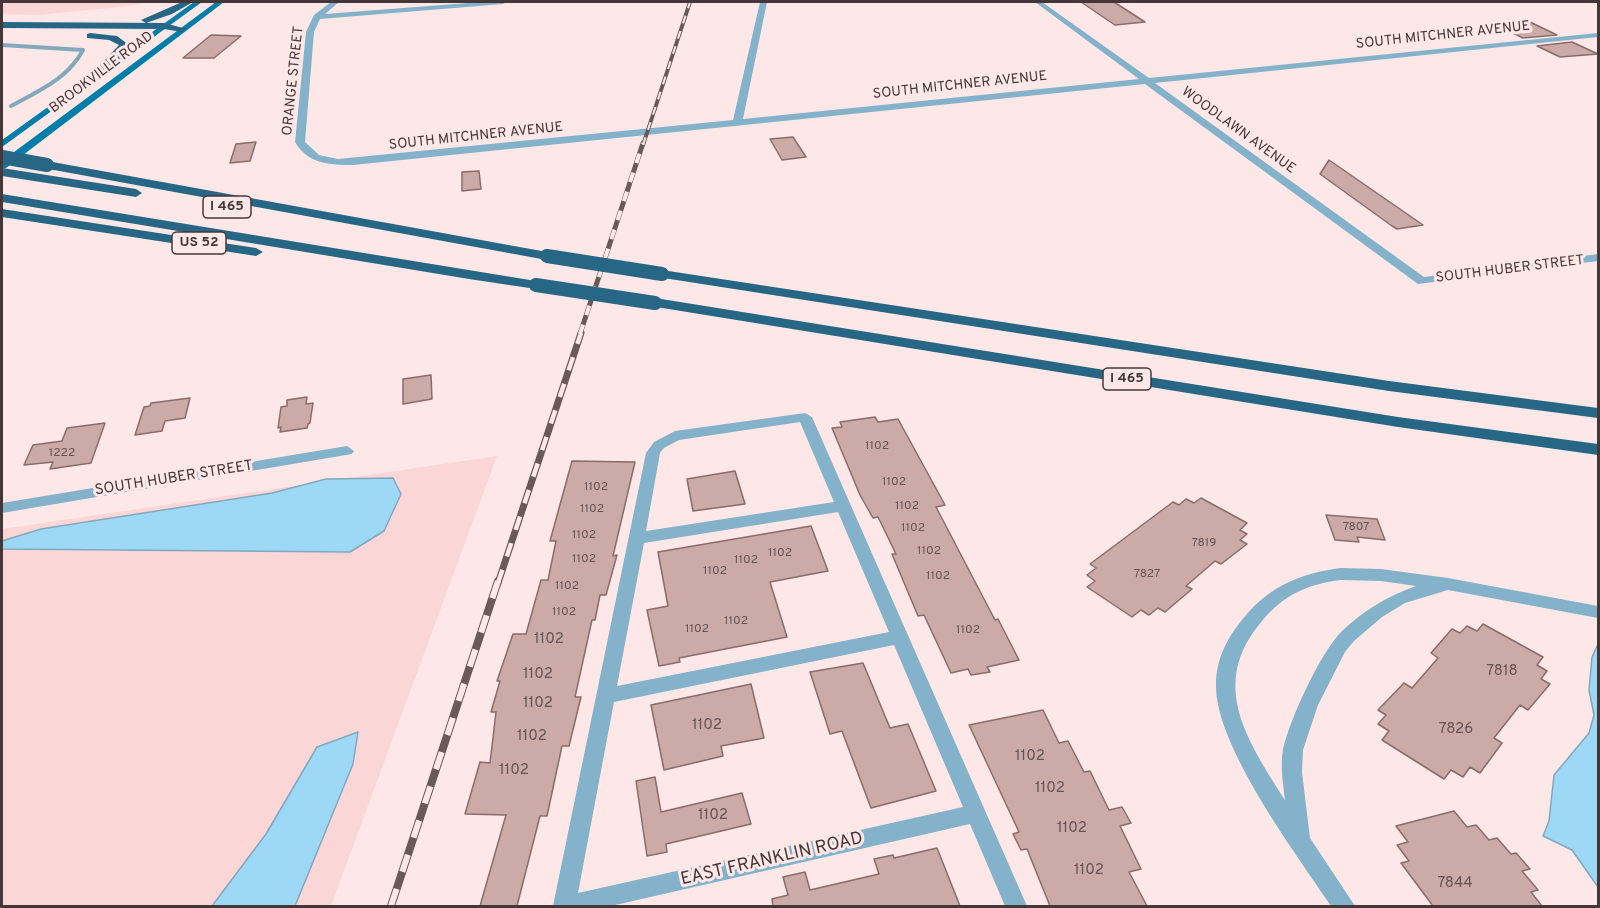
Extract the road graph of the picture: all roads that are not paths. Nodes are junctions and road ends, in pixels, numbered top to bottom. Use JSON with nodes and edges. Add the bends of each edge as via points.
{"nodes":[{"id":1,"x":188,"y":2,"type":"edge"},
{"id":2,"x":198,"y":2,"type":"edge"},
{"id":3,"x":220,"y":2,"type":"edge"},
{"id":4,"x":335,"y":2,"type":"edge"},
{"id":5,"x":503,"y":2,"type":"edge"},
{"id":6,"x":763,"y":2,"type":"edge"},
{"id":7,"x":1038,"y":2,"type":"edge"},
{"id":8,"x":317,"y":17,"type":"junction"},
{"id":9,"x":2,"y":25,"type":"edge"},
{"id":10,"x":97,"y":26,"type":"junction"},
{"id":11,"x":164,"y":26,"type":"junction"},
{"id":12,"x":182,"y":29,"type":"junction"},
{"id":13,"x":2,"y":32,"type":"edge"},
{"id":14,"x":155,"y":32,"type":"junction"},
{"id":15,"x":1599,"y":35,"type":"edge"},
{"id":16,"x":94,"y":76,"type":"junction"},
{"id":17,"x":1146,"y":81,"type":"junction"},
{"id":18,"x":737,"y":123,"type":"junction"},
{"id":19,"x":2,"y":144,"type":"edge"},
{"id":20,"x":2,"y":157,"type":"edge"},
{"id":21,"x":324,"y":160,"type":"joint"},
{"id":22,"x":2,"y":166,"type":"edge"},
{"id":23,"x":2,"y":172,"type":"edge"},
{"id":24,"x":3,"y":199,"type":"edge"},
{"id":25,"x":2,"y":213,"type":"edge"},
{"id":26,"x":423,"y":235,"type":"junction"},
{"id":27,"x":1599,"y":258,"type":"edge"},
{"id":28,"x":398,"y":265,"type":"junction"},
{"id":29,"x":1422,"y":281,"type":"joint"},
{"id":30,"x":1599,"y":413,"type":"edge"},
{"id":31,"x":1599,"y":450,"type":"edge"},
{"id":32,"x":347,"y":451,"type":"dead end"},
{"id":33,"x":843,"y":506,"type":"junction"},
{"id":34,"x":2,"y":508,"type":"edge"},
{"id":35,"x":638,"y":538,"type":"junction"},
{"id":36,"x":1448,"y":584,"type":"junction"},
{"id":37,"x":1599,"y":612,"type":"edge"},
{"id":38,"x":900,"y":637,"type":"junction"},
{"id":39,"x":606,"y":696,"type":"junction"},
{"id":40,"x":976,"y":813,"type":"junction"},
{"id":41,"x":1300,"y":842,"type":"junction"},
{"id":42,"x":564,"y":906,"type":"edge"},
{"id":43,"x":568,"y":906,"type":"edge"},
{"id":44,"x":1016,"y":906,"type":"edge"},
{"id":45,"x":1344,"y":906,"type":"edge"}],
"edges":[{"from":1,"to":10,"type":"highway","via":[[149,19]]},
{"from":2,"to":11,"type":"main road","name":"BROOKVILLE ROAD"},
{"from":3,"to":12,"type":"main road","name":"BROOKVILLE ROAD"},
{"from":4,"to":8,"type":"street","name":"ORANGE STREET"},
{"from":5,"to":8,"type":"street"},
{"from":6,"to":18,"type":"street"},
{"from":7,"to":17,"type":"street","name":"WOODLAWN AVENUE"},
{"from":8,"to":21,"type":"street","name":"ORANGE STREET","via":[[310,32],[300,142],[308,153]]},
{"from":9,"to":10,"type":"highway"},
{"from":10,"to":11,"type":"highway"},
{"from":11,"to":12,"type":"highway"},
{"from":11,"to":14,"type":"main road","name":"BROOKVILLE ROAD"},
{"from":12,"to":14,"type":"highway"},
{"from":12,"to":22,"type":"main road","name":"BROOKVILLE ROAD"},
{"from":13,"to":14,"type":"highway"},
{"from":13,"to":16,"type":"highway","via":[[101,36],[121,41],[124,47]]},
{"from":14,"to":16,"type":"main road","name":"BROOKVILLE ROAD"},
{"from":15,"to":17,"type":"street","name":"SOUTH MITCHNER AVENUE"},
{"from":16,"to":19,"type":"main road","name":"BROOKVILLE ROAD"},
{"from":17,"to":18,"type":"street","name":"SOUTH MITCHNER AVENUE"},
{"from":17,"to":29,"type":"street","name":"WOODLAWN AVENUE"},
{"from":18,"to":21,"type":"street","name":"SOUTH MITCHNER AVENUE","via":[[384,160]]},
{"from":20,"to":26,"type":"highway","bridge":true},
{"from":23,"to":26,"type":"highway","number":"I 465"},
{"from":24,"to":28,"type":"highway","number":"I 465"},
{"from":25,"to":28,"type":"highway","number":"US 52","via":[[278,255]]},
{"from":26,"to":30,"type":"highway","number":"I 465","bridge":true,"via":[[1389,386]]},
{"from":27,"to":29,"type":"street","name":"SOUTH HUBER STREET"},
{"from":28,"to":31,"type":"highway","number":"I 465","bridge":true},
{"from":32,"to":34,"type":"street","name":"SOUTH HUBER STREET"},
{"from":33,"to":35,"type":"street"},
{"from":33,"to":35,"type":"street","via":[[805,417],[680,435],[662,442],[653,453]]},
{"from":33,"to":38,"type":"street"},
{"from":35,"to":39,"type":"street"},
{"from":36,"to":37,"type":"street"},
{"from":36,"to":41,"type":"street","via":[[1422,590],[1376,612],[1348,636],[1330,663],[1308,705],[1293,750]]},
{"from":36,"to":41,"type":"street","via":[[1375,575],[1311,580],[1286,589],[1266,603],[1238,636],[1227,662],[1224,687],[1228,708],[1254,765]]},
{"from":38,"to":39,"type":"street"},
{"from":38,"to":40,"type":"street"},
{"from":39,"to":42,"type":"street"},
{"from":40,"to":43,"type":"street","name":"EAST FRANKLIN ROAD"},
{"from":40,"to":44,"type":"street"},
{"from":41,"to":45,"type":"street"}]}
